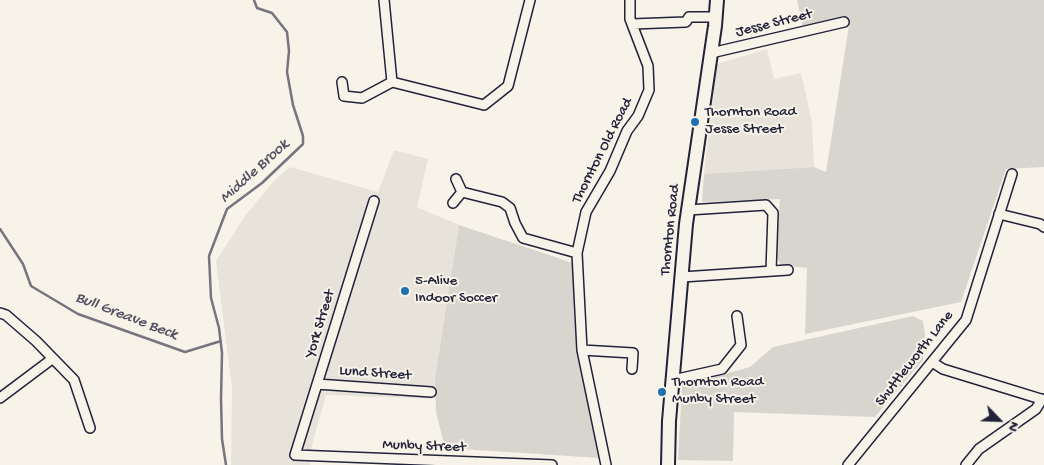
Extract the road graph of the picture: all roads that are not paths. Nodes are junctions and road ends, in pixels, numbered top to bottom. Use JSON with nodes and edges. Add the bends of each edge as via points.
{"nodes":[{"id":1,"x":384,"y":0,"type":"edge"},
{"id":2,"x":530,"y":0,"type":"edge"},
{"id":3,"x":630,"y":0,"type":"edge"},
{"id":4,"x":717,"y":0,"type":"edge"},
{"id":5,"x":715,"y":17,"type":"junction"},
{"id":6,"x":844,"y":22,"type":"dead end"},
{"id":7,"x":632,"y":24,"type":"junction"},
{"id":8,"x":711,"y":53,"type":"junction"},
{"id":9,"x":342,"y":82,"type":"dead end"},
{"id":10,"x":392,"y":82,"type":"junction"},
{"id":11,"x":1012,"y":174,"type":"dead end"},
{"id":12,"x":456,"y":179,"type":"dead end"},
{"id":13,"x":462,"y":192,"type":"junction"},
{"id":14,"x":374,"y":201,"type":"dead end"},
{"id":15,"x":453,"y":203,"type":"dead end"},
{"id":16,"x":688,"y":210,"type":"junction"},
{"id":17,"x":1000,"y":214,"type":"junction"},
{"id":18,"x":1044,"y":227,"type":"edge"},
{"id":19,"x":577,"y":253,"type":"junction"},
{"id":20,"x":788,"y":270,"type":"dead end"},
{"id":21,"x":771,"y":271,"type":"junction"},
{"id":22,"x":682,"y":277,"type":"junction"},
{"id":23,"x":0,"y":313,"type":"edge"},
{"id":24,"x":737,"y":316,"type":"dead end"},
{"id":25,"x":582,"y":350,"type":"junction"},
{"id":26,"x":52,"y":359,"type":"junction"},
{"id":27,"x":932,"y":362,"type":"junction"},
{"id":28,"x":632,"y":369,"type":"dead end"},
{"id":29,"x":673,"y":380,"type":"junction"},
{"id":30,"x":317,"y":384,"type":"junction"},
{"id":31,"x":432,"y":392,"type":"dead end"},
{"id":32,"x":0,"y":398,"type":"edge"},
{"id":33,"x":1043,"y":400,"type":"edge"},
{"id":34,"x":90,"y":428,"type":"dead end"},
{"id":35,"x":295,"y":455,"type":"joint"},
{"id":36,"x":552,"y":465,"type":"edge"},
{"id":37,"x":606,"y":465,"type":"edge"},
{"id":38,"x":668,"y":465,"type":"edge"},
{"id":39,"x":848,"y":465,"type":"edge"},
{"id":40,"x":966,"y":465,"type":"edge"}],
"edges":[{"from":1,"to":10,"type":"street"},
{"from":2,"to":10,"type":"street","via":[[508,86],[484,105]]},
{"from":3,"to":7,"type":"street","name":"Thornton Old Road"},
{"from":4,"to":5,"type":"main road","name":"Thornton Road"},
{"from":5,"to":7,"type":"street","via":[[689,17],[686,22]]},
{"from":5,"to":8,"type":"main road","name":"Thornton Road"},
{"from":6,"to":8,"type":"street","name":"Jesse Street"},
{"from":7,"to":19,"type":"street","name":"Thornton Old Road","via":[[648,66],[649,90],[610,171],[586,212]]},
{"from":8,"to":16,"type":"main road","name":"Thornton Road"},
{"from":9,"to":10,"type":"street","via":[[344,96],[362,98]]},
{"from":11,"to":17,"type":"street","name":"Shuttleworth Lane"},
{"from":12,"to":13,"type":"street"},
{"from":13,"to":15,"type":"street"},
{"from":13,"to":19,"type":"street","via":[[502,202],[510,208],[524,238]]},
{"from":14,"to":30,"type":"street","name":"York Street"},
{"from":16,"to":21,"type":"street","via":[[766,206],[773,213]]},
{"from":16,"to":22,"type":"main road","name":"Thornton Road"},
{"from":17,"to":18,"type":"street"},
{"from":17,"to":27,"type":"street","name":"Shuttleworth Lane","via":[[966,320]]},
{"from":19,"to":25,"type":"street","name":"Thornton Old Road"},
{"from":20,"to":21,"type":"street"},
{"from":21,"to":22,"type":"street"},
{"from":22,"to":29,"type":"main road","name":"Thornton Road"},
{"from":23,"to":26,"type":"street","via":[[36,341]]},
{"from":24,"to":29,"type":"street","via":[[740,345],[722,369]]},
{"from":25,"to":28,"type":"street","via":[[633,354]]},
{"from":25,"to":37,"type":"street","name":"Thornton Old Road"},
{"from":26,"to":32,"type":"street"},
{"from":26,"to":34,"type":"street","via":[[74,380]]},
{"from":27,"to":33,"type":"street","via":[[943,369]]},
{"from":27,"to":39,"type":"street","name":"Shuttleworth Lane"},
{"from":29,"to":38,"type":"main road","name":"Thornton Road"},
{"from":30,"to":31,"type":"street","name":"Lund Street"},
{"from":30,"to":35,"type":"street","name":"York Street"},
{"from":33,"to":40,"type":"street","via":[[1036,409],[978,449]]},
{"from":35,"to":36,"type":"street","name":"Munby Street"}]}
